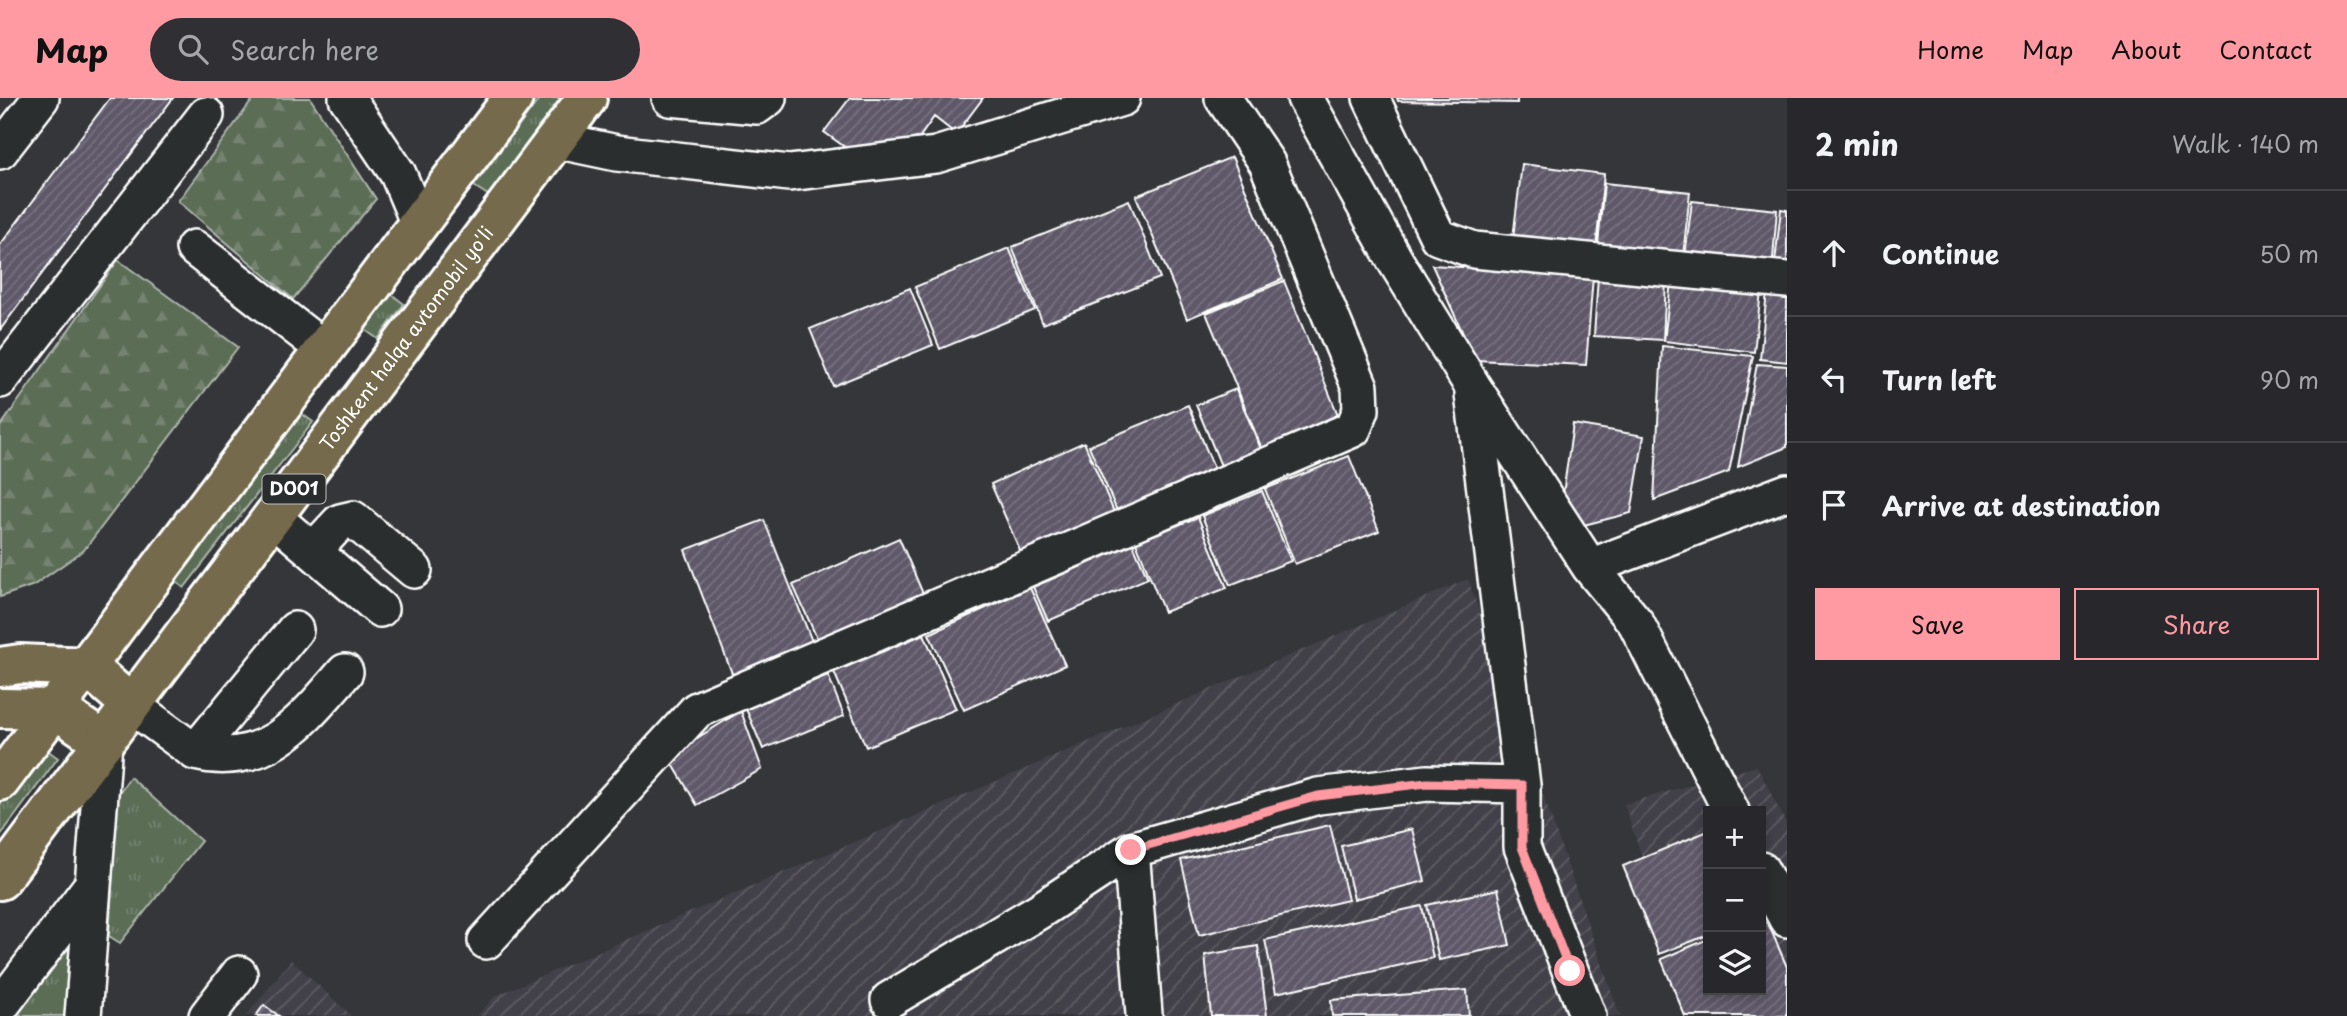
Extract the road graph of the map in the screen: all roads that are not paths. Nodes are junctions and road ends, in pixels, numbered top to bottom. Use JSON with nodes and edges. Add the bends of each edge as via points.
{"nodes":[{"id":1,"x":41,"y":98,"type":"edge"},
{"id":2,"x":347,"y":98,"type":"edge"},
{"id":3,"x":513,"y":98,"type":"edge"},
{"id":4,"x":587,"y":98,"type":"edge"},
{"id":5,"x":768,"y":98,"type":"edge"},
{"id":6,"x":1122,"y":98,"type":"edge"},
{"id":7,"x":1223,"y":98,"type":"edge"},
{"id":8,"x":1305,"y":98,"type":"edge"},
{"id":9,"x":1371,"y":98,"type":"edge"},
{"id":10,"x":687,"y":99,"type":"edge"},
{"id":11,"x":206,"y":115,"type":"dead end"},
{"id":12,"x":555,"y":140,"type":"junction"},
{"id":13,"x":0,"y":151,"type":"edge"},
{"id":14,"x":419,"y":224,"type":"junction"},
{"id":15,"x":194,"y":248,"type":"dead end"},
{"id":16,"x":467,"y":259,"type":"junction"},
{"id":17,"x":1787,"y":279,"type":"edge"},
{"id":18,"x":314,"y":362,"type":"junction"},
{"id":19,"x":0,"y":380,"type":"edge"},
{"id":20,"x":1473,"y":387,"type":"junction"},
{"id":21,"x":353,"y":411,"type":"junction"},
{"id":22,"x":1787,"y":492,"type":"edge"},
{"id":23,"x":273,"y":517,"type":"junction"},
{"id":24,"x":313,"y":551,"type":"junction"},
{"id":25,"x":1590,"y":567,"type":"junction"},
{"id":26,"x":414,"y":569,"type":"dead end"},
{"id":27,"x":380,"y":609,"type":"dead end"},
{"id":28,"x":295,"y":629,"type":"dead end"},
{"id":29,"x":0,"y":667,"type":"edge"},
{"id":30,"x":88,"y":667,"type":"junction"},
{"id":31,"x":345,"y":672,"type":"dead end"},
{"id":32,"x":131,"y":705,"type":"junction"},
{"id":33,"x":0,"y":708,"type":"edge"},
{"id":34,"x":56,"y":709,"type":"junction"},
{"id":35,"x":104,"y":741,"type":"junction"},
{"id":36,"x":195,"y":752,"type":"junction"},
{"id":37,"x":0,"y":781,"type":"edge"},
{"id":38,"x":1522,"y":785,"type":"junction"},
{"id":39,"x":1728,"y":806,"type":"edge"},
{"id":40,"x":1131,"y":850,"type":"junction"},
{"id":41,"x":1766,"y":879,"type":"edge"},
{"id":42,"x":0,"y":880,"type":"edge"},
{"id":43,"x":92,"y":885,"type":"junction"},
{"id":44,"x":1787,"y":919,"type":"edge"},
{"id":45,"x":486,"y":941,"type":"dead end"},
{"id":46,"x":239,"y":974,"type":"dead end"},
{"id":47,"x":888,"y":1000,"type":"dead end"},
{"id":48,"x":0,"y":1007,"type":"edge"},
{"id":49,"x":1144,"y":1014,"type":"edge"},
{"id":50,"x":83,"y":1016,"type":"edge"},
{"id":51,"x":207,"y":1016,"type":"edge"},
{"id":52,"x":1588,"y":1016,"type":"edge"}],
"edges":[{"from":1,"to":13,"type":"street"},
{"from":2,"to":14,"type":"street","via":[[398,174]]},
{"from":3,"to":14,"type":"main road","number":"D001"},
{"from":4,"to":12,"type":"main road","name":"Toshkent halqa avtomobil yo'li","number":"D001"},
{"from":5,"to":10,"type":"street","via":[[757,106]]},
{"from":6,"to":12,"type":"street","via":[[936,155],[789,173],[617,153]]},
{"from":7,"to":45,"type":"street","via":[[1267,163],[1360,387],[1361,410],[1353,429],[697,710]]},
{"from":8,"to":20,"type":"street","via":[[1396,262]]},
{"from":9,"to":17,"type":"street","via":[[1438,237],[1474,250]]},
{"from":11,"to":19,"type":"street"},
{"from":12,"to":16,"type":"main road","name":"Toshkent halqa avtomobil yo'li","number":"D001"},
{"from":14,"to":16,"type":"main road"},
{"from":14,"to":18,"type":"main road","number":"D001"},
{"from":15,"to":18,"type":"street"},
{"from":16,"to":21,"type":"main road","name":"Toshkent halqa avtomobil yo'li","number":"D001"},
{"from":18,"to":21,"type":"main road"},
{"from":18,"to":30,"type":"main road","number":"D001"},
{"from":20,"to":25,"type":"street"},
{"from":20,"to":38,"type":"street"},
{"from":21,"to":23,"type":"main road","name":"Toshkent halqa avtomobil yo'li","number":"D001"},
{"from":22,"to":25,"type":"street"},
{"from":23,"to":24,"type":"street"},
{"from":23,"to":32,"type":"main road","name":"Toshkent halqa avtomobil yo'li","number":"D001"},
{"from":24,"to":26,"type":"street","via":[[340,522],[353,519]]},
{"from":24,"to":27,"type":"street"},
{"from":25,"to":39,"type":"street","via":[[1636,623]]},
{"from":28,"to":36,"type":"street"},
{"from":29,"to":30,"type":"main road"},
{"from":30,"to":32,"type":"main road"},
{"from":30,"to":34,"type":"main road","number":"D001"},
{"from":31,"to":36,"type":"street","via":[[295,729],[250,752],[221,758]]},
{"from":32,"to":35,"type":"main road","name":"Toshkent halqa avtomobil yo'li","number":"D001"},
{"from":32,"to":36,"type":"street"},
{"from":33,"to":34,"type":"main road"},
{"from":34,"to":35,"type":"main road"},
{"from":34,"to":37,"type":"main road","number":"D001"},
{"from":35,"to":42,"type":"main road","name":"Toshkent halqa avtomobil yo'li","number":"D001"},
{"from":35,"to":43,"type":"street"},
{"from":38,"to":40,"type":"street","via":[[1427,783],[1318,796]]},
{"from":38,"to":52,"type":"street","via":[[1522,847]]},
{"from":40,"to":47,"type":"street","via":[[1039,911]]},
{"from":40,"to":49,"type":"street"},
{"from":41,"to":44,"type":"street"},
{"from":43,"to":48,"type":"street"},
{"from":43,"to":50,"type":"street"},
{"from":46,"to":51,"type":"street"}]}
